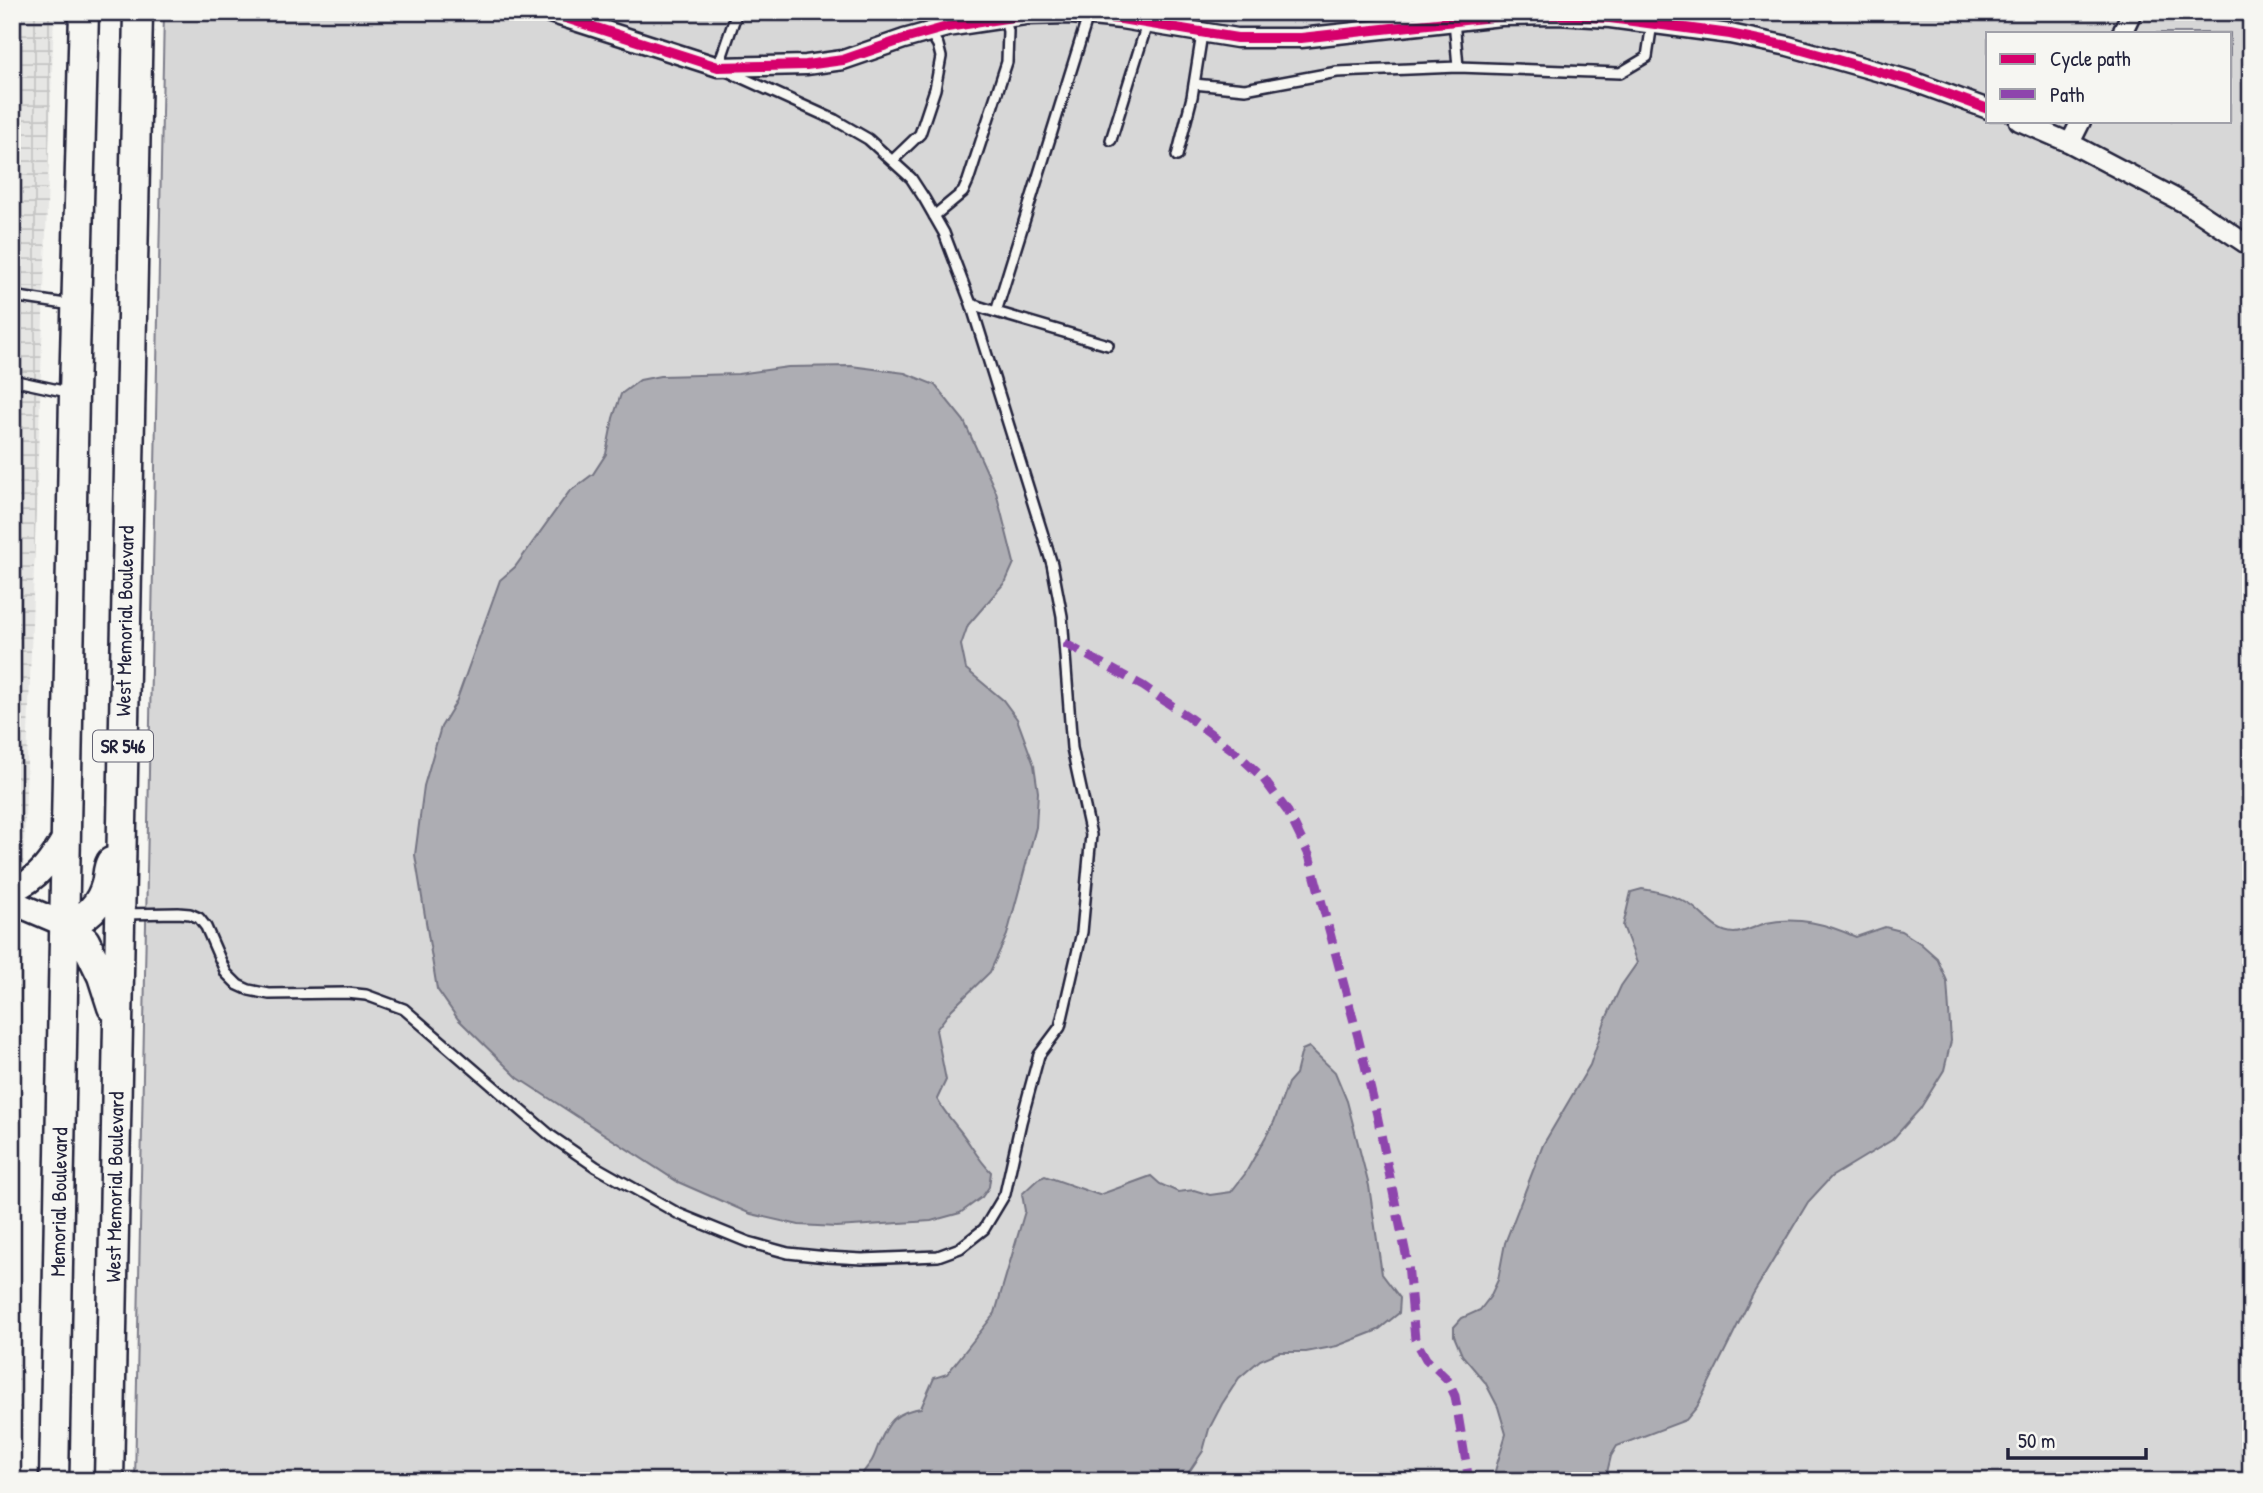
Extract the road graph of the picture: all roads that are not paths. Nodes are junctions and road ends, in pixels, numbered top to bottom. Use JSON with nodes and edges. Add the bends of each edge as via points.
{"nodes":[{"id":1,"x":83,"y":12,"type":"edge"},
{"id":2,"x":138,"y":12,"type":"edge"},
{"id":3,"x":547,"y":12,"type":"edge"},
{"id":4,"x":737,"y":12,"type":"edge"},
{"id":5,"x":2132,"y":12,"type":"edge"},
{"id":6,"x":1088,"y":16,"type":"junction"},
{"id":7,"x":1004,"y":17,"type":"junction"},
{"id":8,"x":1454,"y":19,"type":"junction"},
{"id":9,"x":1651,"y":23,"type":"junction"},
{"id":10,"x":1147,"y":24,"type":"junction"},
{"id":11,"x":930,"y":32,"type":"junction"},
{"id":12,"x":2122,"y":32,"type":"edge"},
{"id":13,"x":1202,"y":34,"type":"junction"},
{"id":14,"x":718,"y":67,"type":"junction"},
{"id":15,"x":1458,"y":67,"type":"junction"},
{"id":16,"x":1194,"y":84,"type":"junction"},
{"id":17,"x":1986,"y":108,"type":"edge"},
{"id":18,"x":2021,"y":122,"type":"edge"},
{"id":19,"x":2081,"y":122,"type":"edge"},
{"id":20,"x":1111,"y":140,"type":"dead end"},
{"id":21,"x":2070,"y":144,"type":"junction"},
{"id":22,"x":1177,"y":156,"type":"dead end"},
{"id":23,"x":893,"y":160,"type":"junction"},
{"id":24,"x":934,"y":216,"type":"junction"},
{"id":25,"x":2251,"y":247,"type":"edge"},
{"id":26,"x":12,"y":296,"type":"edge"},
{"id":27,"x":971,"y":303,"type":"junction"},
{"id":28,"x":77,"y":306,"type":"junction"},
{"id":29,"x":996,"y":312,"type":"junction"},
{"id":30,"x":1108,"y":345,"type":"dead end"},
{"id":31,"x":12,"y":380,"type":"edge"},
{"id":32,"x":74,"y":394,"type":"junction"},
{"id":33,"x":66,"y":835,"type":"junction"},
{"id":34,"x":121,"y":852,"type":"junction"},
{"id":35,"x":12,"y":890,"type":"edge"},
{"id":36,"x":12,"y":902,"type":"edge"},
{"id":37,"x":120,"y":914,"type":"junction"},
{"id":38,"x":64,"y":924,"type":"junction"},
{"id":39,"x":118,"y":1023,"type":"junction"},
{"id":40,"x":54,"y":1481,"type":"edge"},
{"id":41,"x":109,"y":1481,"type":"edge"}],
"edges":[{"from":1,"to":28,"type":"main road","number":"SR 546"},
{"from":2,"to":34,"type":"main road","name":"West Memorial Boulevard","number":"SR 546"},
{"from":3,"to":14,"type":"street"},
{"from":4,"to":14,"type":"lane"},
{"from":5,"to":12,"type":"street"},
{"from":6,"to":7,"type":"street"},
{"from":6,"to":10,"type":"street"},
{"from":6,"to":29,"type":"lane"},
{"from":7,"to":11,"type":"street"},
{"from":7,"to":24,"type":"lane","via":[[1007,62],[968,181],[963,192]]},
{"from":8,"to":9,"type":"street","via":[[1557,15]]},
{"from":8,"to":13,"type":"street","via":[[1301,38]]},
{"from":8,"to":15,"type":"lane"},
{"from":9,"to":15,"type":"lane","via":[[1647,57],[1620,73]]},
{"from":9,"to":17,"type":"street","via":[[1788,46],[1912,81]]},
{"from":10,"to":13,"type":"street"},
{"from":10,"to":20,"type":"lane"},
{"from":11,"to":14,"type":"street","via":[[843,60]]},
{"from":11,"to":23,"type":"lane","via":[[941,57],[935,89],[920,134]]},
{"from":13,"to":16,"type":"lane"},
{"from":14,"to":23,"type":"lane","via":[[835,120]]},
{"from":15,"to":16,"type":"lane","via":[[1337,72],[1245,89]]},
{"from":16,"to":22,"type":"lane"},
{"from":18,"to":21,"type":"street"},
{"from":19,"to":21,"type":"street"},
{"from":21,"to":25,"type":"street","via":[[2188,205]]},
{"from":23,"to":24,"type":"lane","via":[[911,178]]},
{"from":24,"to":27,"type":"lane"},
{"from":26,"to":28,"type":"lane"},
{"from":27,"to":29,"type":"lane"},
{"from":27,"to":37,"type":"lane","via":[[1052,564],[1062,616],[1072,748],[1091,835],[1082,932],[1060,1027],[1039,1055],[1005,1194],[979,1235],[938,1256],[862,1259],[788,1253],[717,1230],[637,1192],[551,1136],[404,1009],[366,995],[249,990],[226,973],[199,918],[178,913]]},
{"from":28,"to":32,"type":"main road","number":"SR 546"},
{"from":29,"to":30,"type":"lane"},
{"from":31,"to":32,"type":"lane"},
{"from":32,"to":33,"type":"main road","number":"SR 546"},
{"from":33,"to":35,"type":"street","via":[[50,863]]},
{"from":33,"to":38,"type":"main road","number":"SR 546"},
{"from":34,"to":37,"type":"main road","name":"West Memorial Boulevard","number":"SR 546"},
{"from":34,"to":38,"type":"main road","via":[[107,868],[105,888],[94,908],[79,921]]},
{"from":36,"to":38,"type":"street"},
{"from":37,"to":39,"type":"main road","name":"West Memorial Boulevard","number":"SR 546"},
{"from":38,"to":39,"type":"main road","via":[[85,941]]},
{"from":38,"to":40,"type":"main road","name":"Memorial Boulevard","number":"SR 546"},
{"from":39,"to":41,"type":"main road","name":"West Memorial Boulevard","number":"SR 546"}]}
